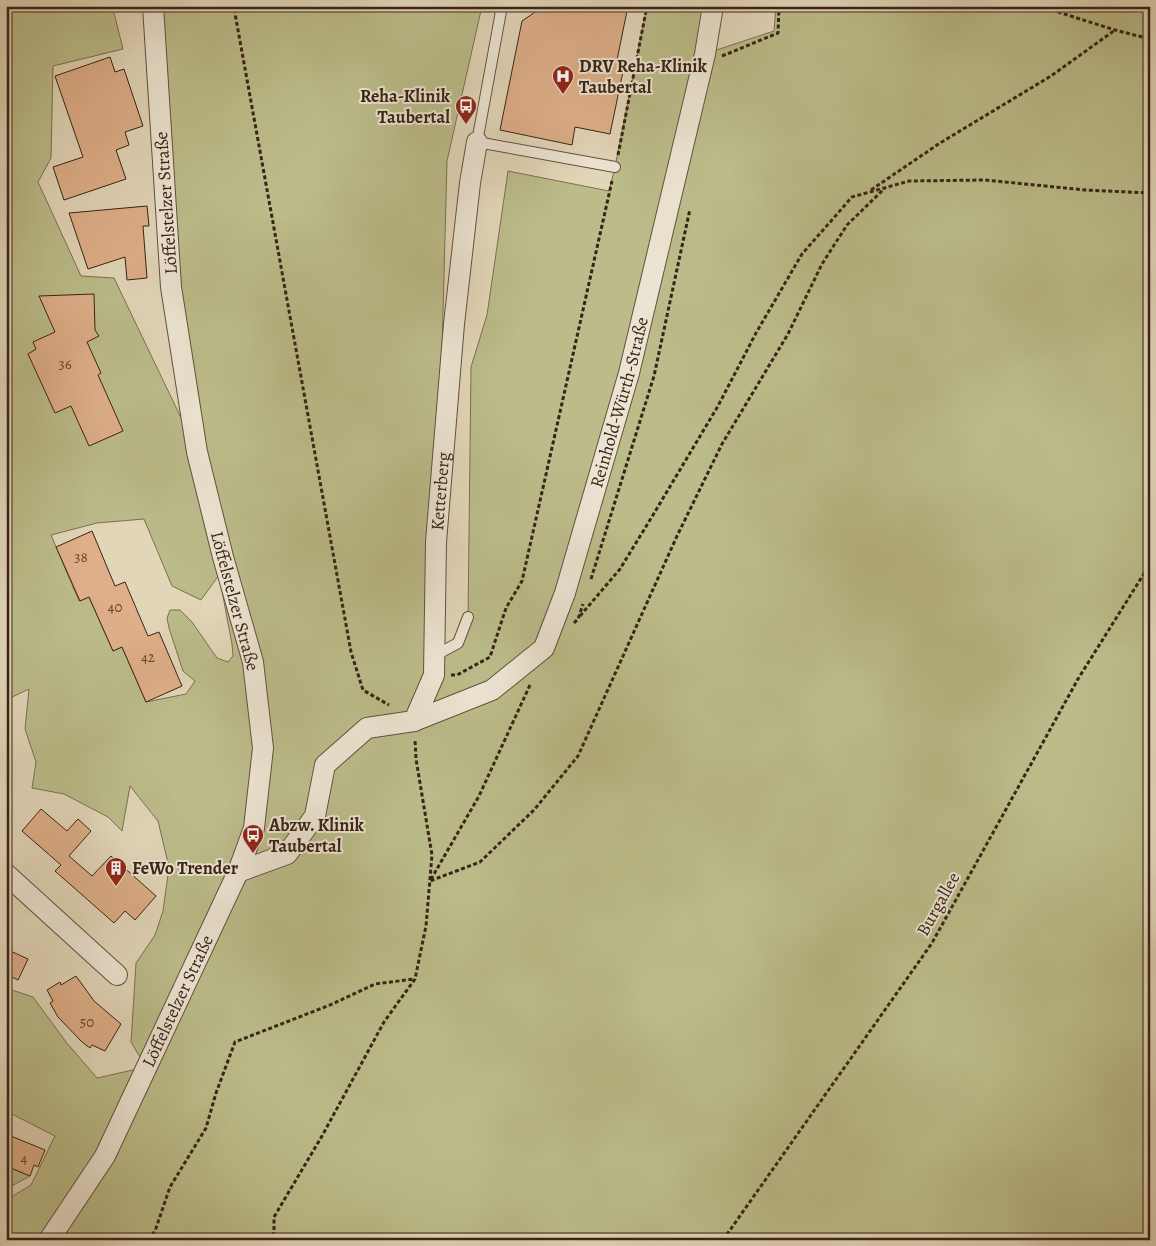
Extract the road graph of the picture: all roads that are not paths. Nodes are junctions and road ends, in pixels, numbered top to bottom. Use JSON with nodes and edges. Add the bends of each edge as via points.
{"nodes":[{"id":1,"x":153,"y":6,"type":"edge"},
{"id":2,"x":511,"y":6,"type":"edge"},
{"id":3,"x":713,"y":6,"type":"edge"},
{"id":4,"x":500,"y":8,"type":"edge"},
{"id":5,"x":477,"y":142,"type":"junction"},
{"id":6,"x":615,"y":167,"type":"road end"},
{"id":7,"x":468,"y":617,"type":"dead end"},
{"id":8,"x":434,"y":665,"type":"junction"},
{"id":9,"x":414,"y":720,"type":"junction"},
{"id":10,"x":238,"y":872,"type":"junction"},
{"id":11,"x":6,"y":874,"type":"edge"},
{"id":12,"x":117,"y":975,"type":"dead end"},
{"id":13,"x":50,"y":1240,"type":"edge"}],
"edges":[{"from":1,"to":10,"type":"street","name":"Löffelstelzer Straße","via":[[171,287],[197,452],[253,662],[263,748],[254,828]]},
{"from":2,"to":4,"type":"lane"},
{"from":3,"to":9,"type":"street","name":"Reinhold-Würth-Straße","via":[[705,54],[630,373],[565,593],[544,648],[492,690]]},
{"from":4,"to":5,"type":"lane","name":"Ketterberg"},
{"from":5,"to":6,"type":"lane"},
{"from":5,"to":8,"type":"street","name":"Ketterberg","via":[[453,334],[436,542]]},
{"from":7,"to":8,"type":"lane","via":[[458,644]]},
{"from":8,"to":9,"type":"street","name":"Ketterberg"},
{"from":9,"to":10,"type":"street","via":[[367,728],[325,765],[315,816],[288,854]]},
{"from":10,"to":13,"type":"street","name":"Löffelstelzer Straße","via":[[105,1156]]},
{"from":11,"to":12,"type":"street"}]}
